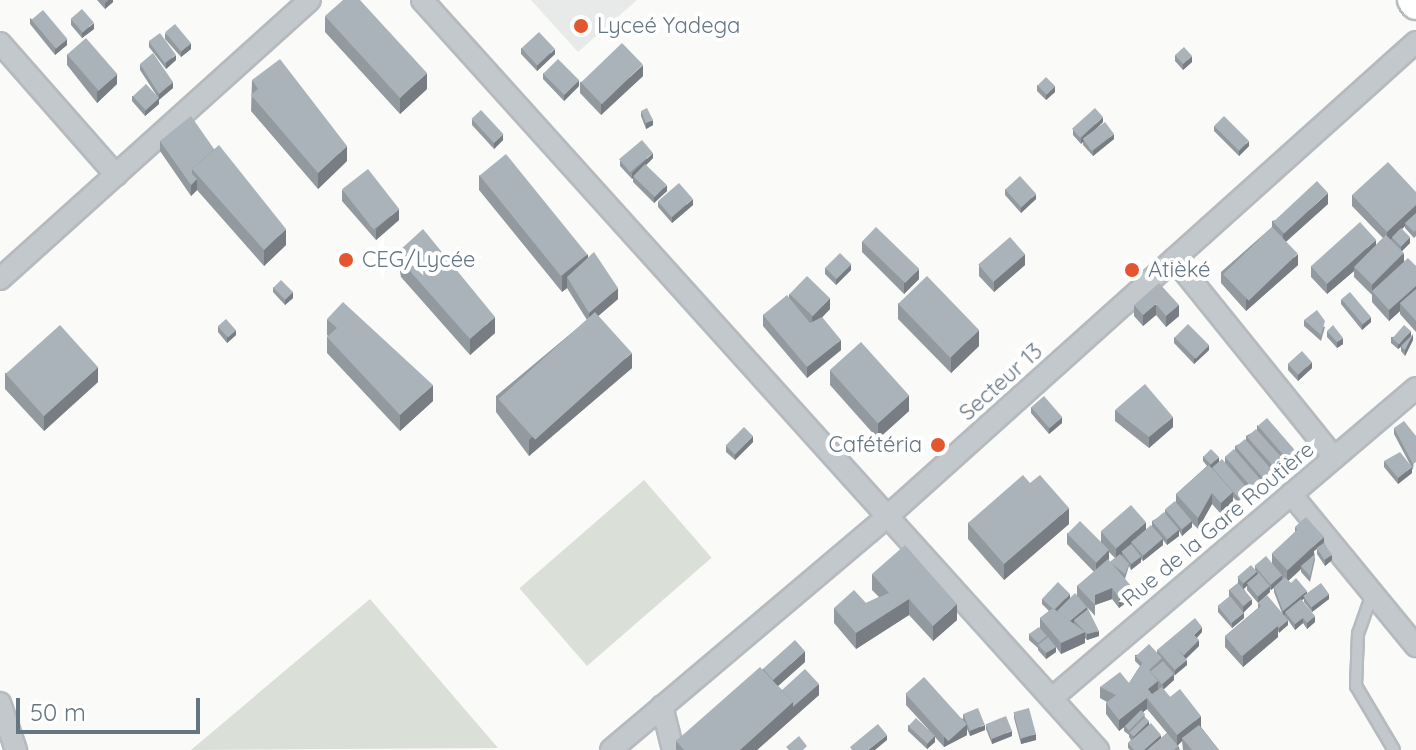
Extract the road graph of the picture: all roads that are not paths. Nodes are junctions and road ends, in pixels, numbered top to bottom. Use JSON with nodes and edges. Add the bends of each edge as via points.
{"nodes":[{"id":1,"x":310,"y":0,"type":"edge"},
{"id":2,"x":422,"y":0,"type":"edge"},
{"id":3,"x":1416,"y":42,"type":"edge"},
{"id":4,"x":0,"y":43,"type":"edge"},
{"id":5,"x":116,"y":175,"type":"junction"},
{"id":6,"x":1174,"y":259,"type":"junction"},
{"id":7,"x":0,"y":279,"type":"edge"},
{"id":8,"x":1416,"y":388,"type":"edge"},
{"id":9,"x":1334,"y":457,"type":"junction"},
{"id":10,"x":1291,"y":494,"type":"junction"},
{"id":11,"x":889,"y":515,"type":"junction"},
{"id":12,"x":1372,"y":592,"type":"junction"},
{"id":13,"x":1416,"y":646,"type":"edge"},
{"id":14,"x":1052,"y":698,"type":"junction"},
{"id":15,"x":0,"y":703,"type":"edge"},
{"id":16,"x":662,"y":706,"type":"junction"},
{"id":17,"x":1092,"y":748,"type":"edge"},
{"id":18,"x":16,"y":750,"type":"edge"},
{"id":19,"x":611,"y":750,"type":"edge"},
{"id":20,"x":673,"y":750,"type":"edge"},
{"id":21,"x":1394,"y":750,"type":"edge"}],
"edges":[{"from":1,"to":5,"type":"street"},
{"from":2,"to":11,"type":"street"},
{"from":3,"to":6,"type":"street","name":"Secteur 13"},
{"from":4,"to":5,"type":"street"},
{"from":5,"to":7,"type":"street"},
{"from":6,"to":9,"type":"street"},
{"from":6,"to":11,"type":"street","name":"Secteur 13"},
{"from":8,"to":9,"type":"street","name":"Rue de la Gare Routière"},
{"from":9,"to":10,"type":"street","name":"Rue de la Gare Routière"},
{"from":10,"to":12,"type":"street"},
{"from":10,"to":14,"type":"street","name":"Rue de la Gare Routière"},
{"from":11,"to":14,"type":"street"},
{"from":11,"to":16,"type":"street","name":"Secteur 13"},
{"from":12,"to":13,"type":"street"},
{"from":12,"to":21,"type":"lane","via":[[1358,634],[1356,686]]},
{"from":14,"to":17,"type":"street"},
{"from":15,"to":18,"type":"street"},
{"from":16,"to":19,"type":"street","name":"Secteur 13"},
{"from":16,"to":20,"type":"street"}]}
